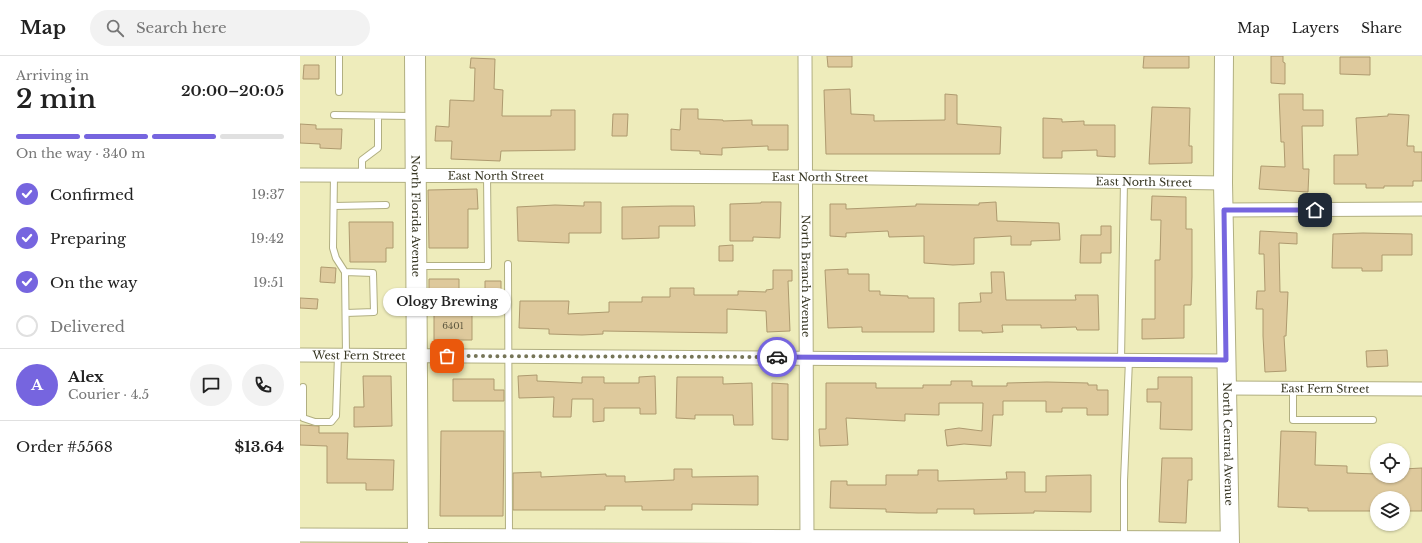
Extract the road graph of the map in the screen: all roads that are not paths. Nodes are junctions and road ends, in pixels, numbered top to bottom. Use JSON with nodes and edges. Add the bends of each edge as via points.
{"nodes":[{"id":1,"x":339,"y":56,"type":"edge"},
{"id":2,"x":416,"y":56,"type":"edge"},
{"id":3,"x":805,"y":56,"type":"edge"},
{"id":4,"x":1224,"y":56,"type":"edge"},
{"id":5,"x":339,"y":92,"type":"dead end"},
{"id":6,"x":334,"y":115,"type":"dead end"},
{"id":7,"x":378,"y":116,"type":"junction"},
{"id":8,"x":416,"y":116,"type":"junction"},
{"id":9,"x":300,"y":174,"type":"edge"},
{"id":10,"x":334,"y":175,"type":"junction"},
{"id":11,"x":362,"y":175,"type":"junction"},
{"id":12,"x":416,"y":175,"type":"junction"},
{"id":13,"x":487,"y":175,"type":"junction"},
{"id":14,"x":806,"y":177,"type":"junction"},
{"id":15,"x":1124,"y":181,"type":"junction"},
{"id":16,"x":1223,"y":183,"type":"junction"},
{"id":17,"x":386,"y":205,"type":"dead end"},
{"id":18,"x":334,"y":206,"type":"junction"},
{"id":19,"x":1422,"y":209,"type":"edge"},
{"id":20,"x":1224,"y":210,"type":"junction"},
{"id":21,"x":508,"y":264,"type":"dead end"},
{"id":22,"x":416,"y":266,"type":"junction"},
{"id":23,"x":345,"y":272,"type":"junction"},
{"id":24,"x":346,"y":313,"type":"junction"},
{"id":25,"x":300,"y":355,"type":"edge"},
{"id":26,"x":342,"y":355,"type":"junction"},
{"id":27,"x":417,"y":356,"type":"junction"},
{"id":28,"x":509,"y":356,"type":"junction"},
{"id":29,"x":806,"y":357,"type":"junction"},
{"id":30,"x":1125,"y":360,"type":"junction"},
{"id":31,"x":1226,"y":360,"type":"junction"},
{"id":32,"x":303,"y":387,"type":"dead end"},
{"id":33,"x":1227,"y":388,"type":"junction"},
{"id":34,"x":1292,"y":388,"type":"junction"},
{"id":35,"x":1422,"y":389,"type":"edge"},
{"id":36,"x":1373,"y":420,"type":"dead end"},
{"id":37,"x":300,"y":535,"type":"edge"},
{"id":38,"x":509,"y":536,"type":"junction"},
{"id":39,"x":418,"y":539,"type":"edge"},
{"id":40,"x":807,"y":540,"type":"edge"},
{"id":41,"x":1124,"y":540,"type":"edge"},
{"id":42,"x":1230,"y":540,"type":"edge"}],
"edges":[{"from":1,"to":5,"type":"lane"},
{"from":2,"to":8,"type":"main road","name":"North Florida Avenue"},
{"from":3,"to":14,"type":"street","name":"North Branch Avenue"},
{"from":4,"to":16,"type":"street","name":"North Central Avenue"},
{"from":6,"to":7,"type":"lane"},
{"from":7,"to":8,"type":"lane"},
{"from":7,"to":11,"type":"lane","via":[[378,148],[362,160]]},
{"from":8,"to":12,"type":"main road","name":"North Florida Avenue"},
{"from":9,"to":10,"type":"street","name":"East North Street"},
{"from":10,"to":11,"type":"street","name":"East North Street"},
{"from":10,"to":18,"type":"lane"},
{"from":11,"to":12,"type":"street","name":"East North Street"},
{"from":12,"to":13,"type":"street","name":"East North Street"},
{"from":12,"to":22,"type":"main road","name":"North Florida Avenue"},
{"from":13,"to":14,"type":"street","name":"East North Street"},
{"from":13,"to":22,"type":"lane","via":[[488,266]]},
{"from":14,"to":15,"type":"street","name":"East North Street"},
{"from":14,"to":29,"type":"street","name":"North Branch Avenue"},
{"from":15,"to":16,"type":"street","name":"East North Street"},
{"from":15,"to":30,"type":"lane"},
{"from":16,"to":20,"type":"street","name":"North Central Avenue"},
{"from":17,"to":18,"type":"lane"},
{"from":18,"to":23,"type":"lane","via":[[333,248]]},
{"from":19,"to":20,"type":"street"},
{"from":20,"to":31,"type":"street","name":"North Central Avenue"},
{"from":21,"to":28,"type":"lane"},
{"from":22,"to":27,"type":"main road","name":"North Florida Avenue"},
{"from":23,"to":24,"type":"lane"},
{"from":23,"to":24,"type":"lane","via":[[373,273],[374,312]]},
{"from":24,"to":26,"type":"lane"},
{"from":25,"to":26,"type":"street","name":"West Fern Street"},
{"from":26,"to":27,"type":"street","name":"West Fern Street"},
{"from":26,"to":32,"type":"lane","via":[[336,416],[331,422],[315,422],[303,418]]},
{"from":27,"to":28,"type":"street"},
{"from":27,"to":39,"type":"main road","name":"North Florida Avenue"},
{"from":28,"to":29,"type":"street"},
{"from":28,"to":38,"type":"lane"},
{"from":29,"to":30,"type":"street"},
{"from":29,"to":40,"type":"street","name":"North Branch Avenue"},
{"from":30,"to":31,"type":"street"},
{"from":30,"to":41,"type":"lane"},
{"from":31,"to":33,"type":"street","name":"North Central Avenue"},
{"from":33,"to":34,"type":"street","name":"East Fern Street"},
{"from":33,"to":42,"type":"street","name":"North Central Avenue"},
{"from":34,"to":35,"type":"street","name":"East Fern Street"},
{"from":34,"to":36,"type":"lane","via":[[1292,420]]},
{"from":37,"to":39,"type":"street"},
{"from":38,"to":39,"type":"street"},
{"from":38,"to":40,"type":"street"},
{"from":40,"to":41,"type":"street"},
{"from":41,"to":42,"type":"street"}]}
